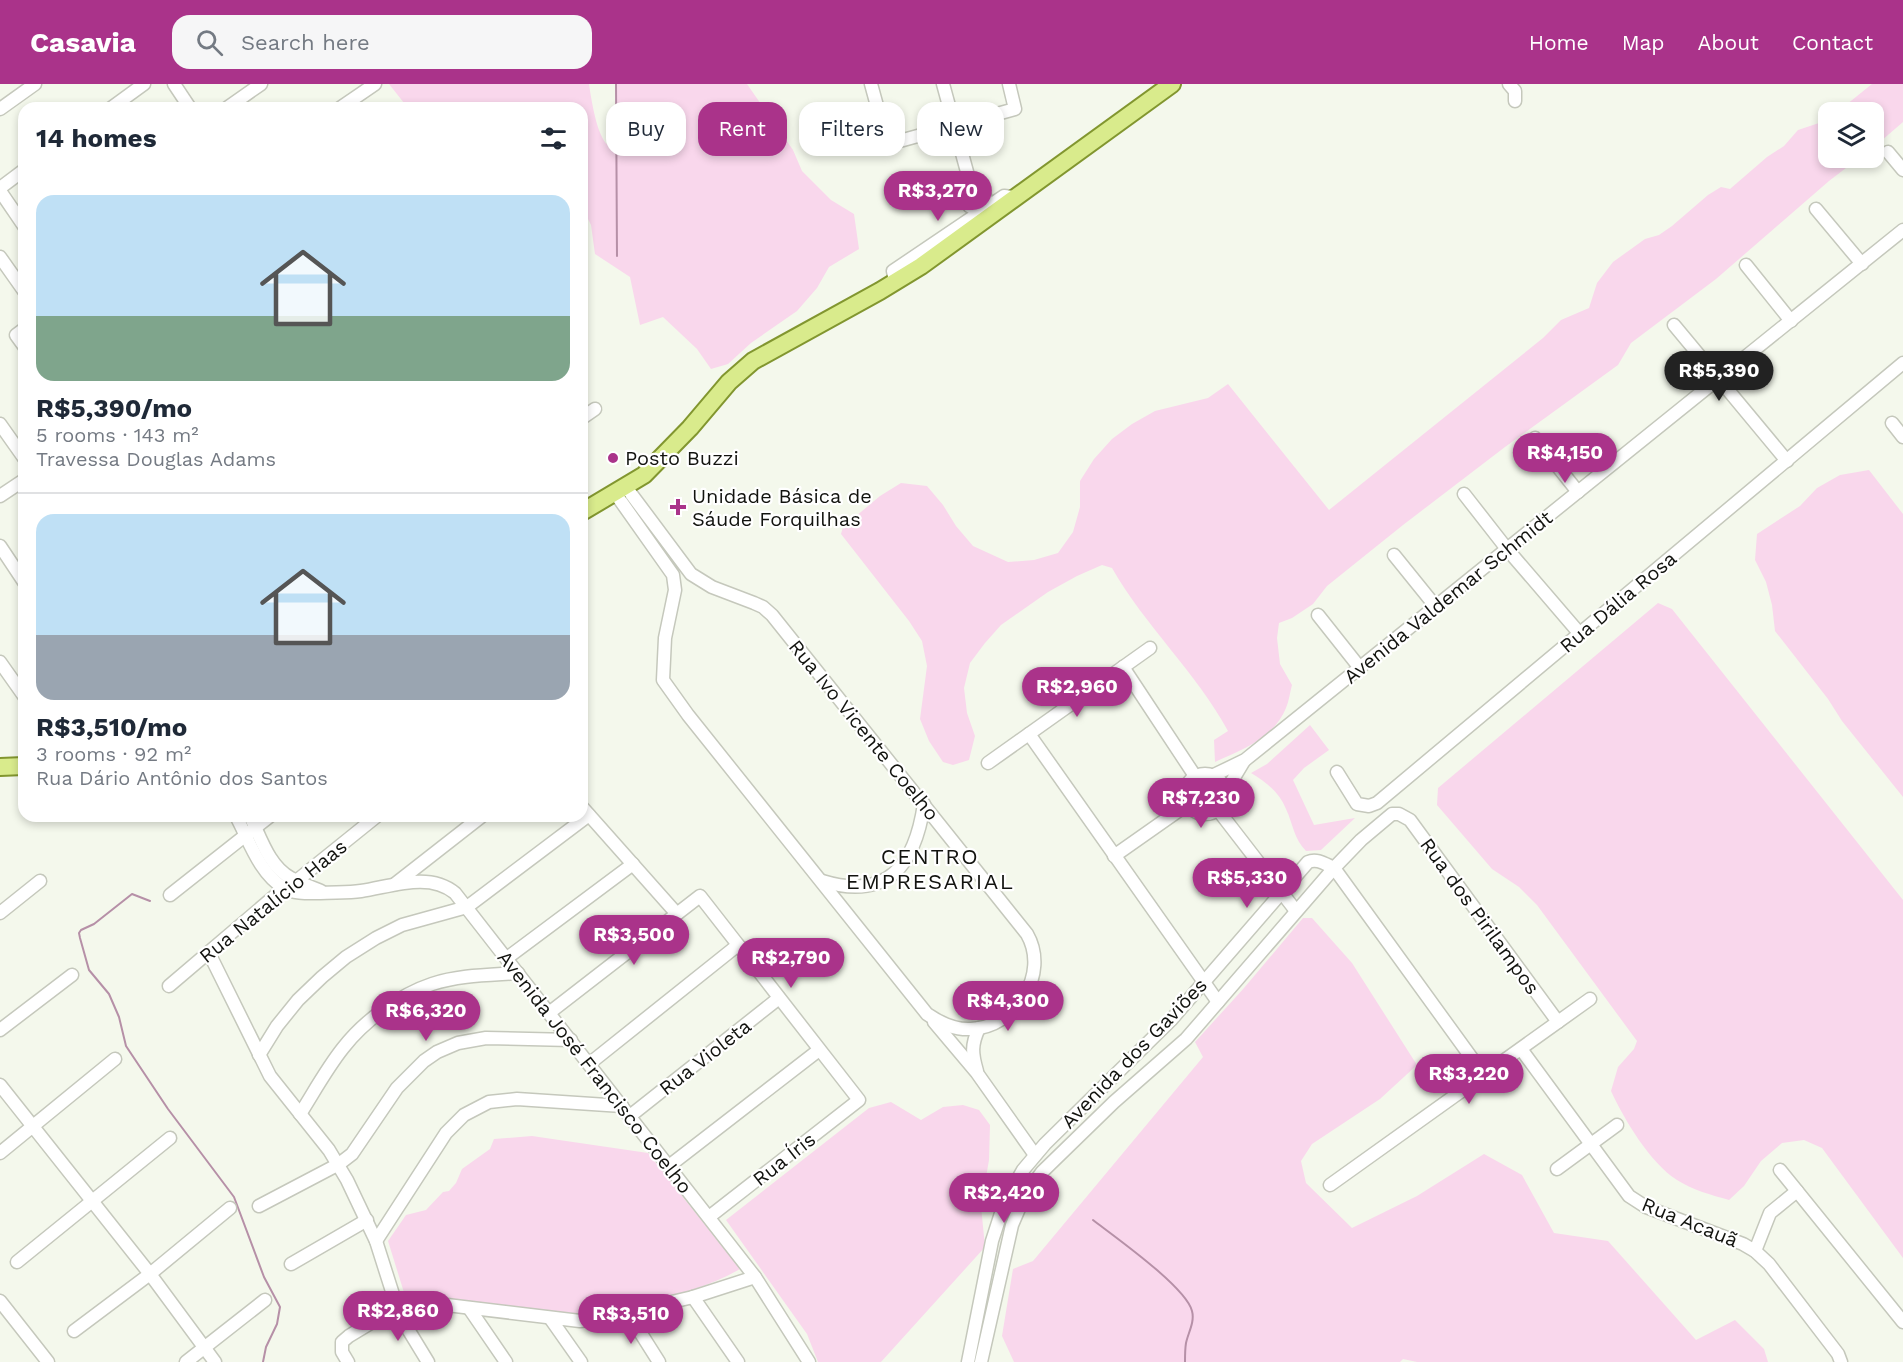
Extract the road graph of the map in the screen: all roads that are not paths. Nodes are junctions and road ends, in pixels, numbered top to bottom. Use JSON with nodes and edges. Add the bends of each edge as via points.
{"nodes":[{"id":1,"x":35,"y":84,"type":"edge"},
{"id":2,"x":144,"y":84,"type":"edge"},
{"id":3,"x":174,"y":84,"type":"edge"},
{"id":4,"x":261,"y":84,"type":"edge"},
{"id":5,"x":375,"y":84,"type":"edge"},
{"id":6,"x":871,"y":84,"type":"edge"},
{"id":7,"x":943,"y":84,"type":"edge"},
{"id":8,"x":1009,"y":84,"type":"edge"},
{"id":9,"x":1172,"y":84,"type":"edge"},
{"id":10,"x":1509,"y":84,"type":"edge"},
{"id":11,"x":1515,"y":101,"type":"dead end"},
{"id":12,"x":119,"y":102,"type":"edge"},
{"id":13,"x":186,"y":102,"type":"edge"},
{"id":14,"x":236,"y":102,"type":"edge"},
{"id":15,"x":349,"y":102,"type":"edge"},
{"id":16,"x":948,"y":102,"type":"edge"},
{"id":17,"x":0,"y":109,"type":"edge"},
{"id":18,"x":1004,"y":112,"type":"edge"},
{"id":19,"x":917,"y":136,"type":"edge"},
{"id":20,"x":1888,"y":152,"type":"dead end"},
{"id":21,"x":962,"y":156,"type":"edge"},
{"id":22,"x":1903,"y":170,"type":"edge"},
{"id":23,"x":18,"y":175,"type":"edge"},
{"id":24,"x":0,"y":189,"type":"edge"},
{"id":25,"x":1017,"y":197,"type":"junction"},
{"id":26,"x":1816,"y":209,"type":"dead end"},
{"id":27,"x":982,"y":210,"type":"junction"},
{"id":28,"x":18,"y":217,"type":"edge"},
{"id":29,"x":1903,"y":230,"type":"edge"},
{"id":30,"x":0,"y":257,"type":"edge"},
{"id":31,"x":1862,"y":264,"type":"junction"},
{"id":32,"x":1746,"y":265,"type":"dead end"},
{"id":33,"x":18,"y":282,"type":"edge"},
{"id":34,"x":895,"y":282,"type":"junction"},
{"id":35,"x":1791,"y":321,"type":"junction"},
{"id":36,"x":1674,"y":325,"type":"dead end"},
{"id":37,"x":1903,"y":363,"type":"edge"},
{"id":38,"x":1719,"y":379,"type":"junction"},
{"id":39,"x":595,"y":409,"type":"dead end"},
{"id":40,"x":588,"y":414,"type":"edge"},
{"id":41,"x":1892,"y":423,"type":"dead end"},
{"id":42,"x":0,"y":424,"type":"edge"},
{"id":43,"x":1903,"y":437,"type":"edge"},
{"id":44,"x":1535,"y":438,"type":"dead end"},
{"id":45,"x":18,"y":450,"type":"edge"},
{"id":46,"x":1787,"y":461,"type":"junction"},
{"id":47,"x":18,"y":484,"type":"edge"},
{"id":48,"x":620,"y":490,"type":"junction"},
{"id":49,"x":1578,"y":492,"type":"junction"},
{"id":50,"x":1464,"y":494,"type":"dead end"},
{"id":51,"x":0,"y":496,"type":"edge"},
{"id":52,"x":588,"y":509,"type":"edge"},
{"id":53,"x":0,"y":546,"type":"edge"},
{"id":54,"x":1507,"y":549,"type":"junction"},
{"id":55,"x":1394,"y":555,"type":"dead end"},
{"id":56,"x":18,"y":573,"type":"edge"},
{"id":57,"x":691,"y":574,"type":"junction"},
{"id":58,"x":675,"y":584,"type":"junction"},
{"id":59,"x":1436,"y":607,"type":"junction"},
{"id":60,"x":1318,"y":615,"type":"dead end"},
{"id":61,"x":1580,"y":634,"type":"junction"},
{"id":62,"x":1150,"y":648,"type":"dead end"},
{"id":63,"x":0,"y":662,"type":"edge"},
{"id":64,"x":1123,"y":667,"type":"junction"},
{"id":65,"x":1360,"y":668,"type":"junction"},
{"id":66,"x":18,"y":688,"type":"edge"},
{"id":67,"x":1029,"y":734,"type":"junction"},
{"id":68,"x":1245,"y":760,"type":"junction"},
{"id":69,"x":988,"y":763,"type":"dead end"},
{"id":70,"x":18,"y":766,"type":"edge"},
{"id":71,"x":0,"y":767,"type":"edge"},
{"id":72,"x":1337,"y":772,"type":"dead end"},
{"id":73,"x":1214,"y":775,"type":"junction"},
{"id":74,"x":1196,"y":776,"type":"junction"},
{"id":75,"x":1226,"y":791,"type":"junction"},
{"id":76,"x":924,"y":804,"type":"junction"},
{"id":77,"x":1188,"y":804,"type":"junction"},
{"id":78,"x":1218,"y":810,"type":"junction"},
{"id":79,"x":588,"y":813,"type":"edge"},
{"id":80,"x":1399,"y":814,"type":"joint"},
{"id":81,"x":239,"y":822,"type":"edge"},
{"id":82,"x":253,"y":822,"type":"edge"},
{"id":83,"x":370,"y":822,"type":"edge"},
{"id":84,"x":474,"y":822,"type":"edge"},
{"id":85,"x":572,"y":822,"type":"edge"},
{"id":86,"x":245,"y":836,"type":"junction"},
{"id":87,"x":1114,"y":856,"type":"junction"},
{"id":88,"x":633,"y":864,"type":"junction"},
{"id":89,"x":1334,"y":868,"type":"junction"},
{"id":90,"x":40,"y":881,"type":"dead end"},
{"id":91,"x":296,"y":881,"type":"junction"},
{"id":92,"x":822,"y":881,"type":"junction"},
{"id":93,"x":394,"y":885,"type":"junction"},
{"id":94,"x":284,"y":888,"type":"junction"},
{"id":95,"x":1282,"y":891,"type":"junction"},
{"id":96,"x":325,"y":892,"type":"junction"},
{"id":97,"x":170,"y":895,"type":"dead end"},
{"id":98,"x":467,"y":907,"type":"junction"},
{"id":99,"x":1296,"y":911,"type":"junction"},
{"id":100,"x":0,"y":913,"type":"edge"},
{"id":101,"x":676,"y":914,"type":"junction"},
{"id":102,"x":738,"y":945,"type":"junction"},
{"id":103,"x":209,"y":953,"type":"junction"},
{"id":104,"x":507,"y":958,"type":"junction"},
{"id":105,"x":518,"y":973,"type":"junction"},
{"id":106,"x":72,"y":975,"type":"dead end"},
{"id":107,"x":1204,"y":982,"type":"junction"},
{"id":108,"x":169,"y":986,"type":"dead end"},
{"id":109,"x":779,"y":998,"type":"junction"},
{"id":110,"x":1590,"y":999,"type":"dead end"},
{"id":111,"x":1218,"y":1002,"type":"junction"},
{"id":112,"x":549,"y":1013,"type":"junction"},
{"id":113,"x":927,"y":1014,"type":"junction"},
{"id":114,"x":1558,"y":1022,"type":"junction"},
{"id":115,"x":979,"y":1028,"type":"junction"},
{"id":116,"x":0,"y":1030,"type":"edge"},
{"id":117,"x":571,"y":1040,"type":"junction"},
{"id":118,"x":1521,"y":1049,"type":"junction"},
{"id":119,"x":819,"y":1050,"type":"junction"},
{"id":120,"x":259,"y":1055,"type":"junction"},
{"id":121,"x":115,"y":1059,"type":"dead end"},
{"id":122,"x":589,"y":1064,"type":"junction"},
{"id":123,"x":977,"y":1072,"type":"junction"},
{"id":124,"x":1484,"y":1075,"type":"junction"},
{"id":125,"x":0,"y":1085,"type":"edge"},
{"id":126,"x":1102,"y":1087,"type":"junction"},
{"id":127,"x":1114,"y":1102,"type":"junction"},
{"id":128,"x":626,"y":1111,"type":"junction"},
{"id":129,"x":300,"y":1114,"type":"junction"},
{"id":130,"x":1617,"y":1125,"type":"dead end"},
{"id":131,"x":32,"y":1127,"type":"junction"},
{"id":132,"x":170,"y":1138,"type":"dead end"},
{"id":133,"x":1590,"y":1144,"type":"junction"},
{"id":134,"x":0,"y":1153,"type":"edge"},
{"id":135,"x":1035,"y":1155,"type":"junction"},
{"id":136,"x":339,"y":1164,"type":"junction"},
{"id":137,"x":669,"y":1166,"type":"junction"},
{"id":138,"x":1557,"y":1168,"type":"dead end"},
{"id":139,"x":1780,"y":1170,"type":"dead end"},
{"id":140,"x":1330,"y":1185,"type":"dead end"},
{"id":141,"x":1797,"y":1191,"type":"junction"},
{"id":142,"x":92,"y":1202,"type":"junction"},
{"id":143,"x":1004,"y":1204,"type":"junction"},
{"id":144,"x":259,"y":1206,"type":"dead end"},
{"id":145,"x":230,"y":1208,"type":"dead end"},
{"id":146,"x":1018,"y":1209,"type":"junction"},
{"id":147,"x":708,"y":1217,"type":"junction"},
{"id":148,"x":367,"y":1220,"type":"junction"},
{"id":149,"x":376,"y":1241,"type":"junction"},
{"id":150,"x":1755,"y":1251,"type":"junction"},
{"id":151,"x":17,"y":1262,"type":"dead end"},
{"id":152,"x":291,"y":1264,"type":"dead end"},
{"id":153,"x":150,"y":1274,"type":"junction"},
{"id":154,"x":755,"y":1277,"type":"junction"},
{"id":155,"x":693,"y":1297,"type":"junction"},
{"id":156,"x":265,"y":1300,"type":"dead end"},
{"id":157,"x":0,"y":1301,"type":"edge"},
{"id":158,"x":397,"y":1306,"type":"junction"},
{"id":159,"x":469,"y":1308,"type":"junction"},
{"id":160,"x":628,"y":1313,"type":"junction"},
{"id":161,"x":550,"y":1318,"type":"junction"},
{"id":162,"x":1903,"y":1322,"type":"edge"},
{"id":163,"x":74,"y":1331,"type":"dead end"},
{"id":164,"x":204,"y":1348,"type":"junction"},
{"id":165,"x":48,"y":1362,"type":"edge"},
{"id":166,"x":186,"y":1362,"type":"edge"},
{"id":167,"x":215,"y":1362,"type":"edge"},
{"id":168,"x":348,"y":1362,"type":"edge"},
{"id":169,"x":428,"y":1362,"type":"edge"},
{"id":170,"x":506,"y":1362,"type":"edge"},
{"id":171,"x":581,"y":1362,"type":"edge"},
{"id":172,"x":659,"y":1362,"type":"edge"},
{"id":173,"x":738,"y":1362,"type":"edge"},
{"id":174,"x":809,"y":1362,"type":"edge"},
{"id":175,"x":968,"y":1362,"type":"edge"},
{"id":176,"x":981,"y":1362,"type":"edge"},
{"id":177,"x":1841,"y":1362,"type":"edge"}],
"edges":[{"from":1,"to":17,"type":"street"},
{"from":2,"to":12,"type":"street"},
{"from":3,"to":13,"type":"street"},
{"from":4,"to":14,"type":"street"},
{"from":5,"to":15,"type":"street"},
{"from":6,"to":19,"type":"street","via":[[889,140]]},
{"from":7,"to":16,"type":"street"},
{"from":8,"to":18,"type":"street","via":[[1016,109]]},
{"from":9,"to":25,"type":"main road"},
{"from":10,"to":11,"type":"street","via":[[1515,91]]},
{"from":20,"to":22,"type":"street"},
{"from":21,"to":27,"type":"street","via":[[972,190],[984,194]]},
{"from":23,"to":24,"type":"street"},
{"from":24,"to":28,"type":"street"},
{"from":25,"to":27,"type":"street","via":[[1004,196]]},
{"from":25,"to":34,"type":"main road"},
{"from":26,"to":31,"type":"street"},
{"from":27,"to":34,"type":"street","via":[[893,271]]},
{"from":29,"to":31,"type":"street","name":"Avenida Valdemar Schmidt"},
{"from":30,"to":33,"type":"street"},
{"from":31,"to":35,"type":"street","name":"Avenida Valdemar Schmidt"},
{"from":32,"to":35,"type":"street"},
{"from":34,"to":48,"type":"main road","via":[[747,366],[659,461]]},
{"from":35,"to":38,"type":"street","name":"Avenida Valdemar Schmidt"},
{"from":36,"to":38,"type":"street"},
{"from":37,"to":46,"type":"street","name":"Rua Dália Rosa"},
{"from":38,"to":46,"type":"street"},
{"from":38,"to":49,"type":"street","name":"Avenida Valdemar Schmidt"},
{"from":39,"to":40,"type":"street"},
{"from":41,"to":43,"type":"street"},
{"from":42,"to":45,"type":"street"},
{"from":44,"to":49,"type":"street"},
{"from":46,"to":61,"type":"street","name":"Rua Dália Rosa"},
{"from":47,"to":51,"type":"street"},
{"from":48,"to":52,"type":"main road"},
{"from":48,"to":57,"type":"street","name":"Rua Ivo Vicente Coelho"},
{"from":48,"to":58,"type":"street"},
{"from":49,"to":54,"type":"street","name":"Avenida Valdemar Schmidt"},
{"from":50,"to":54,"type":"street"},
{"from":53,"to":56,"type":"street"},
{"from":54,"to":59,"type":"street","name":"Avenida Valdemar Schmidt"},
{"from":54,"to":61,"type":"street"},
{"from":55,"to":59,"type":"street"},
{"from":57,"to":58,"type":"street"},
{"from":57,"to":76,"type":"street","name":"Rua Ivo Vicente Coelho","via":[[712,587],[763,607],[772,615]]},
{"from":58,"to":92,"type":"street","via":[[665,638],[663,680]]},
{"from":59,"to":65,"type":"street","name":"Avenida Valdemar Schmidt"},
{"from":60,"to":65,"type":"street"},
{"from":61,"to":72,"type":"street","name":"Rua Dália Rosa","via":[[1377,803],[1357,804]]},
{"from":62,"to":64,"type":"street"},
{"from":63,"to":66,"type":"street"},
{"from":64,"to":67,"type":"street"},
{"from":64,"to":74,"type":"street"},
{"from":65,"to":68,"type":"street","name":"Avenida Valdemar Schmidt"},
{"from":67,"to":69,"type":"street"},
{"from":67,"to":87,"type":"street"},
{"from":68,"to":73,"type":"street"},
{"from":68,"to":75,"type":"street"},
{"from":70,"to":71,"type":"main road"},
{"from":73,"to":74,"type":"street"},
{"from":73,"to":75,"type":"street"},
{"from":74,"to":77,"type":"street","via":[[1187,785]]},
{"from":75,"to":78,"type":"street"},
{"from":76,"to":92,"type":"street","via":[[913,849],[893,874],[855,886]]},
{"from":76,"to":115,"type":"street","name":"Rua Ivo Vicente Coelho","via":[[1017,920],[1035,951],[1034,973],[1025,995],[1008,1014]]},
{"from":77,"to":78,"type":"street","via":[[1198,813]]},
{"from":77,"to":87,"type":"street"},
{"from":78,"to":95,"type":"street"},
{"from":79,"to":88,"type":"street"},
{"from":80,"to":89,"type":"street","name":"Avenida dos Gaviões","via":[[1392,814],[1370,832]]},
{"from":80,"to":114,"type":"street","name":"Rua dos Pirilampos","via":[[1410,820]]},
{"from":81,"to":86,"type":"street"},
{"from":82,"to":86,"type":"street"},
{"from":82,"to":91,"type":"street","name":"Avenida José Francisco Coelho","via":[[275,863]]},
{"from":83,"to":91,"type":"street","name":"Rua Natalício Haas"},
{"from":84,"to":93,"type":"street"},
{"from":85,"to":98,"type":"street"},
{"from":86,"to":94,"type":"street","via":[[267,872]]},
{"from":86,"to":97,"type":"street"},
{"from":87,"to":107,"type":"street"},
{"from":88,"to":101,"type":"street"},
{"from":88,"to":104,"type":"street"},
{"from":89,"to":95,"type":"street","name":"Avenida dos Gaviões","via":[[1313,860],[1308,862]]},
{"from":89,"to":99,"type":"street","name":"Avenida dos Gaviões"},
{"from":89,"to":124,"type":"street"},
{"from":90,"to":100,"type":"street"},
{"from":91,"to":94,"type":"street","name":"Rua Natalício Haas"},
{"from":91,"to":96,"type":"street","name":"Avenida José Francisco Coelho"},
{"from":92,"to":113,"type":"street"},
{"from":93,"to":96,"type":"street","name":"Avenida José Francisco Coelho"},
{"from":93,"to":98,"type":"street","name":"Avenida José Francisco Coelho","via":[[439,884]]},
{"from":94,"to":96,"type":"street","name":"Avenida José Francisco Coelho","via":[[304,893]]},
{"from":94,"to":103,"type":"street","name":"Rua Natalício Haas"},
{"from":95,"to":99,"type":"street"},
{"from":95,"to":107,"type":"street","name":"Avenida dos Gaviões"},
{"from":98,"to":104,"type":"street","name":"Avenida José Francisco Coelho"},
{"from":98,"to":120,"type":"street","via":[[402,925],[354,951],[298,1000]]},
{"from":99,"to":111,"type":"street","name":"Avenida dos Gaviões"},
{"from":101,"to":102,"type":"street","via":[[700,896]]},
{"from":101,"to":112,"type":"street"},
{"from":102,"to":109,"type":"street"},
{"from":102,"to":122,"type":"street"},
{"from":103,"to":108,"type":"street","name":"Rua Natalício Haas"},
{"from":103,"to":120,"type":"street"},
{"from":104,"to":105,"type":"street","name":"Avenida José Francisco Coelho"},
{"from":105,"to":112,"type":"street","name":"Avenida José Francisco Coelho"},
{"from":105,"to":129,"type":"street","via":[[447,980],[400,1000],[349,1041]]},
{"from":106,"to":116,"type":"street"},
{"from":107,"to":111,"type":"street"},
{"from":107,"to":126,"type":"street","name":"Avenida dos Gaviões"},
{"from":109,"to":119,"type":"street"},
{"from":109,"to":128,"type":"street","name":"Rua Violeta"},
{"from":110,"to":114,"type":"street"},
{"from":111,"to":127,"type":"street","name":"Avenida dos Gaviões","via":[[1186,1039]]},
{"from":112,"to":117,"type":"street","name":"Avenida José Francisco Coelho"},
{"from":113,"to":115,"type":"street","via":[[957,1028]]},
{"from":113,"to":123,"type":"street"},
{"from":114,"to":118,"type":"street"},
{"from":115,"to":123,"type":"street","via":[[973,1042]]},
{"from":117,"to":122,"type":"street","name":"Avenida José Francisco Coelho"},
{"from":117,"to":136,"type":"street","via":[[471,1039],[437,1052],[397,1088],[352,1154]]},
{"from":118,"to":124,"type":"street"},
{"from":118,"to":133,"type":"street","name":"Rua Acauã"},
{"from":119,"to":137,"type":"street"},
{"from":119,"to":147,"type":"street","name":"Rua Íris","via":[[858,1100]]},
{"from":120,"to":129,"type":"street"},
{"from":121,"to":131,"type":"street"},
{"from":122,"to":128,"type":"street","name":"Avenida José Francisco Coelho"},
{"from":123,"to":135,"type":"street"},
{"from":124,"to":140,"type":"street"},
{"from":125,"to":131,"type":"street"},
{"from":126,"to":127,"type":"street","via":[[1111,1089]]},
{"from":126,"to":135,"type":"street","name":"Avenida dos Gaviões"},
{"from":127,"to":146,"type":"street","name":"Avenida dos Gaviões","via":[[1047,1166]]},
{"from":128,"to":137,"type":"street","name":"Avenida José Francisco Coelho"},
{"from":128,"to":149,"type":"street","via":[[517,1100],[489,1102],[472,1110],[446,1133]]},
{"from":129,"to":136,"type":"street"},
{"from":130,"to":133,"type":"street"},
{"from":131,"to":134,"type":"street"},
{"from":131,"to":142,"type":"street"},
{"from":132,"to":142,"type":"street"},
{"from":133,"to":138,"type":"street"},
{"from":133,"to":150,"type":"street","name":"Rua Acauã","via":[[1636,1202]]},
{"from":135,"to":143,"type":"street","name":"Avenida dos Gaviões"},
{"from":136,"to":144,"type":"street"},
{"from":136,"to":148,"type":"street"},
{"from":137,"to":147,"type":"street","name":"Avenida José Francisco Coelho"},
{"from":139,"to":141,"type":"street"},
{"from":141,"to":150,"type":"street","via":[[1770,1213]]},
{"from":141,"to":162,"type":"street"},
{"from":142,"to":151,"type":"street"},
{"from":142,"to":153,"type":"street"},
{"from":143,"to":146,"type":"street","via":[[1009,1210]]},
{"from":143,"to":175,"type":"street","name":"Avenida dos Gaviões","via":[[989,1251]]},
{"from":145,"to":153,"type":"street"},
{"from":146,"to":176,"type":"street","name":"Avenida dos Gaviões"},
{"from":147,"to":154,"type":"street","name":"Avenida José Francisco Coelho"},
{"from":148,"to":149,"type":"street"},
{"from":148,"to":152,"type":"street"},
{"from":149,"to":158,"type":"street"},
{"from":150,"to":177,"type":"street","name":"Rua Acauã","via":[[1769,1264]]},
{"from":153,"to":163,"type":"street"},
{"from":153,"to":164,"type":"street"},
{"from":154,"to":155,"type":"street"},
{"from":154,"to":174,"type":"street","name":"Avenida José Francisco Coelho"},
{"from":155,"to":160,"type":"street"},
{"from":155,"to":173,"type":"street"},
{"from":156,"to":164,"type":"street"},
{"from":157,"to":165,"type":"street"},
{"from":158,"to":159,"type":"street"},
{"from":158,"to":168,"type":"street","via":[[342,1342]]},
{"from":158,"to":169,"type":"street"},
{"from":159,"to":161,"type":"street"},
{"from":159,"to":170,"type":"street"},
{"from":160,"to":161,"type":"street","via":[[580,1321]]},
{"from":160,"to":172,"type":"street"},
{"from":161,"to":171,"type":"street"},
{"from":164,"to":166,"type":"street"},
{"from":164,"to":167,"type":"street"}]}
